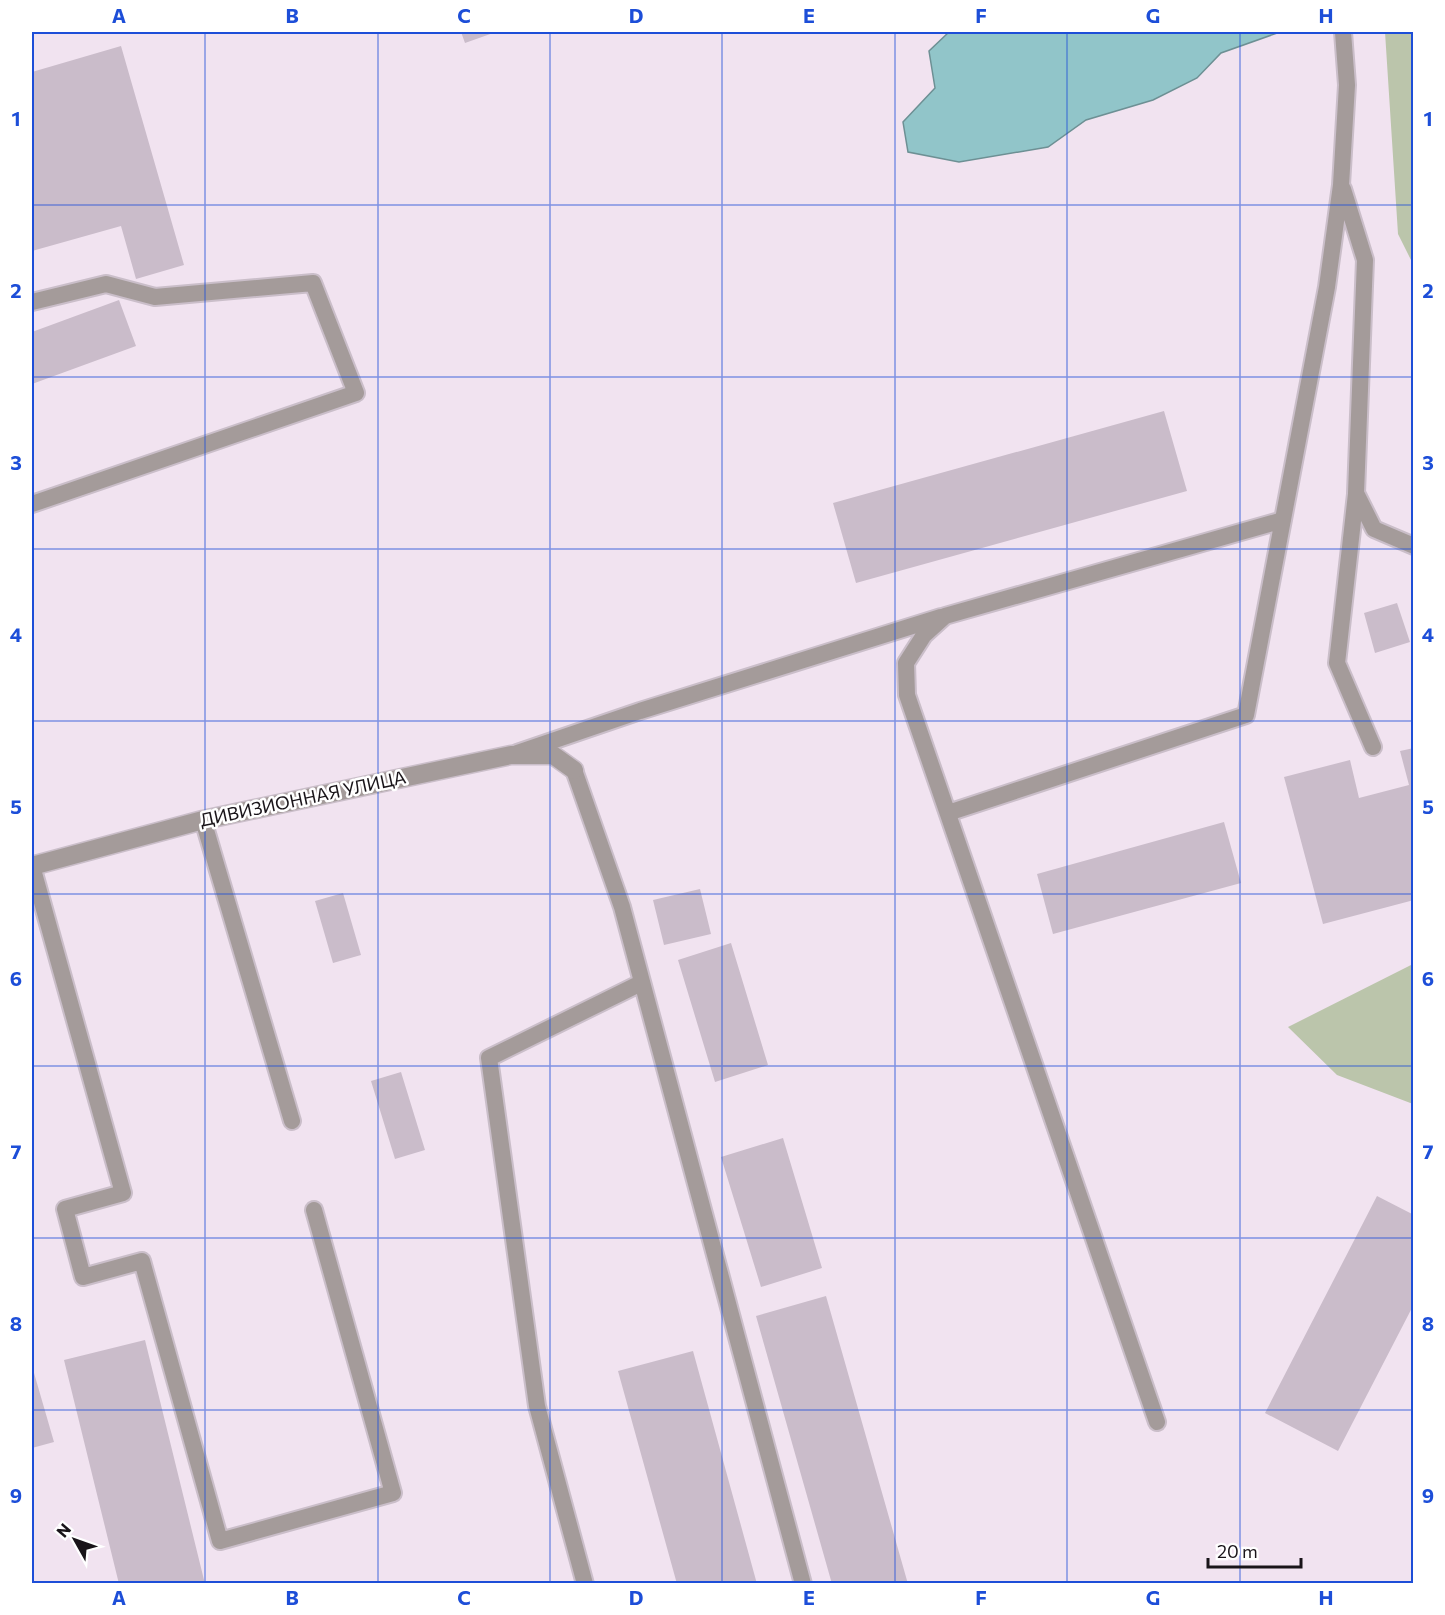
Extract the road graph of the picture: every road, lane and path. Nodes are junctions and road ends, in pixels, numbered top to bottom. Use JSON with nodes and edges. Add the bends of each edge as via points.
{"nodes":[{"id":1,"x":1343,"y":32,"type":"edge"},
{"id":2,"x":1341,"y":185,"type":"junction"},
{"id":3,"x":32,"y":302,"type":"edge"},
{"id":4,"x":1356,"y":493,"type":"junction"},
{"id":5,"x":32,"y":504,"type":"edge"},
{"id":6,"x":1283,"y":520,"type":"junction"},
{"id":7,"x":1413,"y":546,"type":"edge"},
{"id":8,"x":945,"y":616,"type":"junction"},
{"id":9,"x":1373,"y":747,"type":"dead end"},
{"id":10,"x":511,"y":755,"type":"junction"},
{"id":11,"x":574,"y":770,"type":"joint"},
{"id":12,"x":948,"y":813,"type":"junction"},
{"id":13,"x":204,"y":820,"type":"junction"},
{"id":14,"x":32,"y":866,"type":"edge"},
{"id":15,"x":641,"y":983,"type":"junction"},
{"id":16,"x":291,"y":1121,"type":"dead end"},
{"id":17,"x":314,"y":1210,"type":"dead end"},
{"id":18,"x":1157,"y":1422,"type":"dead end"},
{"id":19,"x":585,"y":1584,"type":"edge"},
{"id":20,"x":803,"y":1584,"type":"edge"}],
"edges":[{"from":1,"to":2,"type":"lane","via":[[1347,85]]},
{"from":2,"to":4,"type":"lane","via":[[1365,260]]},
{"from":2,"to":6,"type":"lane","via":[[1327,287]]},
{"from":3,"to":5,"type":"lane","via":[[106,284],[155,297],[313,283],[356,393]]},
{"from":4,"to":7,"type":"lane","via":[[1374,529]]},
{"from":4,"to":9,"type":"lane","via":[[1337,663]]},
{"from":6,"to":8,"type":"lane"},
{"from":6,"to":12,"type":"lane","via":[[1246,716]]},
{"from":8,"to":10,"type":"lane"},
{"from":8,"to":12,"type":"lane","via":[[924,635],[906,663],[907,695]]},
{"from":10,"to":11,"type":"street","name":"ДИВИЗИОННАЯ УЛИЦА","via":[[553,755]]},
{"from":10,"to":13,"type":"street","name":"ДИВИЗИОННАЯ УЛИЦА"},
{"from":11,"to":15,"type":"lane","via":[[622,907]]},
{"from":12,"to":18,"type":"lane"},
{"from":13,"to":14,"type":"street","name":"ДИВИЗИОННАЯ УЛИЦА"},
{"from":13,"to":16,"type":"lane"},
{"from":14,"to":17,"type":"lane","via":[[123,1193],[64,1209],[83,1277],[142,1261],[220,1541],[393,1493]]},
{"from":15,"to":19,"type":"lane","via":[[489,1058],[537,1406]]},
{"from":15,"to":20,"type":"lane"}]}
